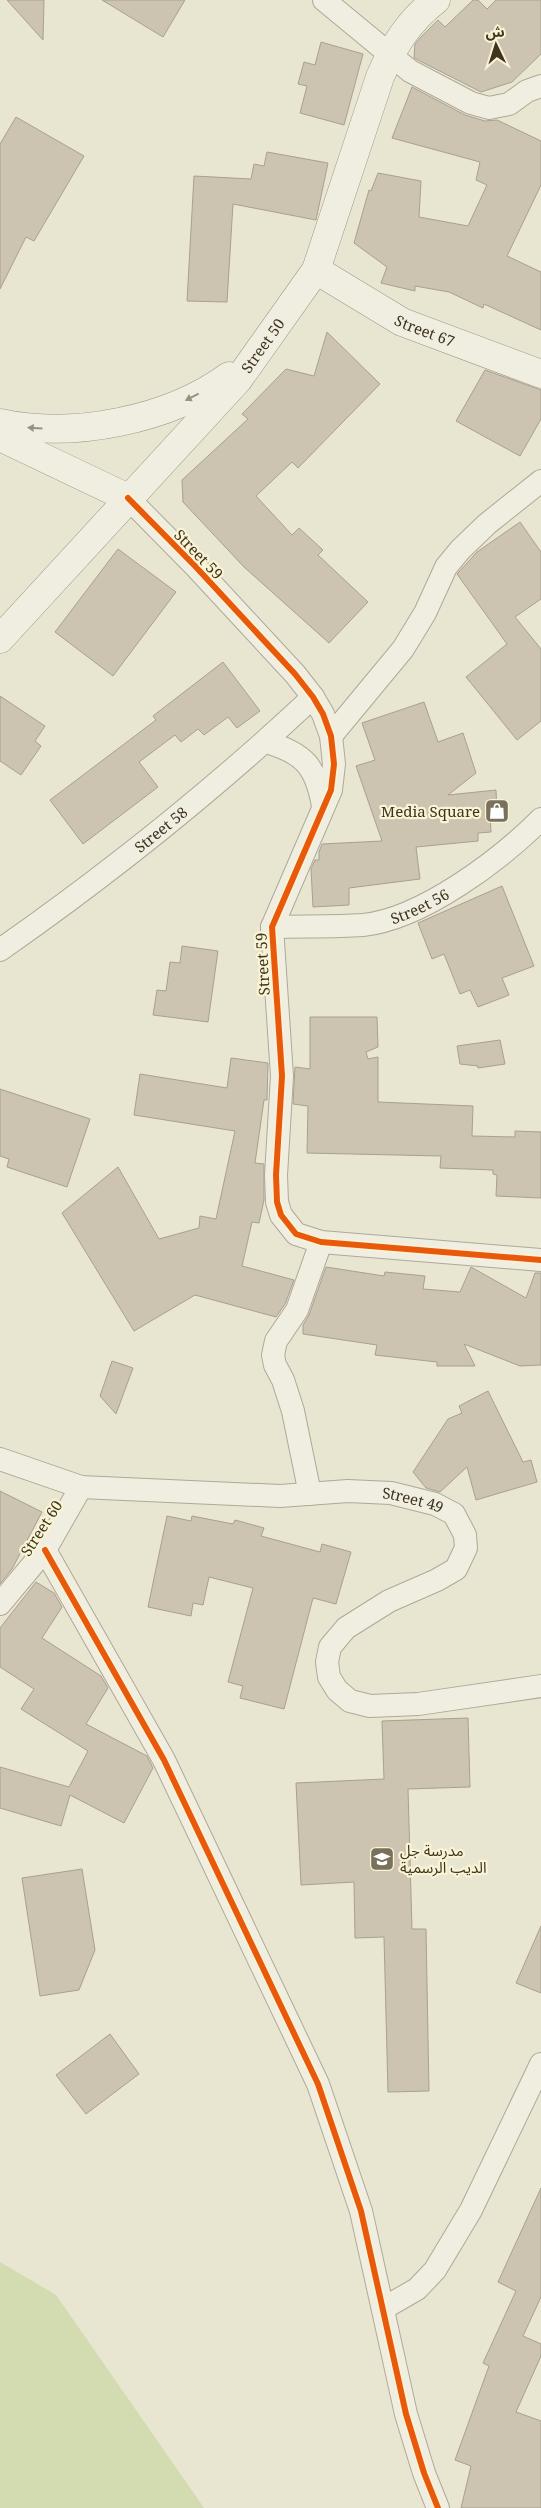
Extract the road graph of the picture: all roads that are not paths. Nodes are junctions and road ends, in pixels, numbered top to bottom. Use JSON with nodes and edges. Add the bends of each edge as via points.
{"nodes":[{"id":1,"x":324,"y":0,"type":"edge"},
{"id":2,"x":436,"y":0,"type":"edge"},
{"id":3,"x":389,"y":55,"type":"junction"},
{"id":4,"x":541,"y":86,"type":"edge"},
{"id":5,"x":316,"y":270,"type":"junction"},
{"id":6,"x":260,"y":349,"type":"junction"},
{"id":7,"x":541,"y":374,"type":"edge"},
{"id":8,"x":0,"y":423,"type":"edge"},
{"id":9,"x":0,"y":437,"type":"edge"},
{"id":10,"x":541,"y":481,"type":"edge"},
{"id":11,"x":128,"y":498,"type":"junction"},
{"id":12,"x":0,"y":639,"type":"edge"},
{"id":13,"x":314,"y":697,"type":"junction"},
{"id":14,"x":331,"y":736,"type":"junction"},
{"id":15,"x":266,"y":742,"type":"junction"},
{"id":16,"x":324,"y":808,"type":"junction"},
{"id":17,"x":541,"y":819,"type":"edge"},
{"id":18,"x":272,"y":926,"type":"junction"},
{"id":19,"x":0,"y":950,"type":"edge"},
{"id":20,"x":321,"y":1242,"type":"junction"},
{"id":21,"x":541,"y":1260,"type":"edge"},
{"id":22,"x":0,"y":1459,"type":"edge"},
{"id":23,"x":81,"y":1487,"type":"junction"},
{"id":24,"x":310,"y":1494,"type":"junction"},
{"id":25,"x":45,"y":1550,"type":"junction"},
{"id":26,"x":0,"y":1604,"type":"edge"},
{"id":27,"x":541,"y":1686,"type":"edge"},
{"id":28,"x":541,"y":2064,"type":"edge"},
{"id":29,"x":384,"y":2308,"type":"junction"},
{"id":30,"x":438,"y":2508,"type":"edge"}],
"edges":[{"from":1,"to":3,"type":"street"},
{"from":2,"to":3,"type":"street","name":"Street 50","via":[[410,24]]},
{"from":3,"to":4,"type":"street","via":[[410,71],[471,103],[489,108],[509,104],[527,91]]},
{"from":3,"to":5,"type":"street","name":"Street 50"},
{"from":5,"to":6,"type":"street","name":"Street 50"},
{"from":5,"to":7,"type":"street","name":"Street 67","via":[[402,322]]},
{"from":6,"to":8,"type":"street","one_way":true,"via":[[242,366],[204,391],[172,407],[142,416],[107,424],[60,428]]},
{"from":6,"to":11,"type":"street","name":"Street 50","via":[[238,380]]},
{"from":9,"to":11,"type":"street"},
{"from":10,"to":14,"type":"street","via":[[487,524],[446,567],[425,613],[403,648]]},
{"from":11,"to":12,"type":"street","name":"Street 50"},
{"from":11,"to":13,"type":"street","name":"Street 59","via":[[196,566]]},
{"from":13,"to":14,"type":"street","name":"Street 59"},
{"from":13,"to":15,"type":"street","name":"Street 58"},
{"from":14,"to":16,"type":"street","name":"Street 59","via":[[334,764]]},
{"from":15,"to":16,"type":"street","via":[[296,754],[309,764]]},
{"from":15,"to":19,"type":"street","name":"Street 58","via":[[90,886]]},
{"from":16,"to":18,"type":"street","name":"Street 59"},
{"from":17,"to":18,"type":"street","name":"Street 56","via":[[493,861],[454,888],[390,918],[364,925]]},
{"from":18,"to":20,"type":"street","name":"Street 59","via":[[282,1076],[277,1202],[280,1215],[296,1234]]},
{"from":20,"to":21,"type":"street","name":"Street 59"},
{"from":20,"to":24,"type":"street","via":[[297,1310],[276,1342],[273,1355],[293,1411]]},
{"from":22,"to":23,"type":"street","name":"Street 49"},
{"from":23,"to":24,"type":"street","name":"Street 49","via":[[280,1496]]},
{"from":23,"to":25,"type":"street","name":"Street 60"},
{"from":24,"to":27,"type":"street","name":"Street 49","via":[[348,1491],[392,1493],[435,1504],[454,1514],[465,1535],[466,1548],[456,1569],[389,1601],[346,1628],[330,1647],[327,1662],[330,1677],[337,1690],[350,1701],[370,1706],[418,1704]]},
{"from":25,"to":26,"type":"street","name":"Street 60"},
{"from":25,"to":29,"type":"street","via":[[164,1760],[318,2084],[361,2211]]},
{"from":28,"to":29,"type":"street","via":[[472,2210],[435,2270],[417,2289]]},
{"from":29,"to":30,"type":"street","via":[[406,2414]]}]}
